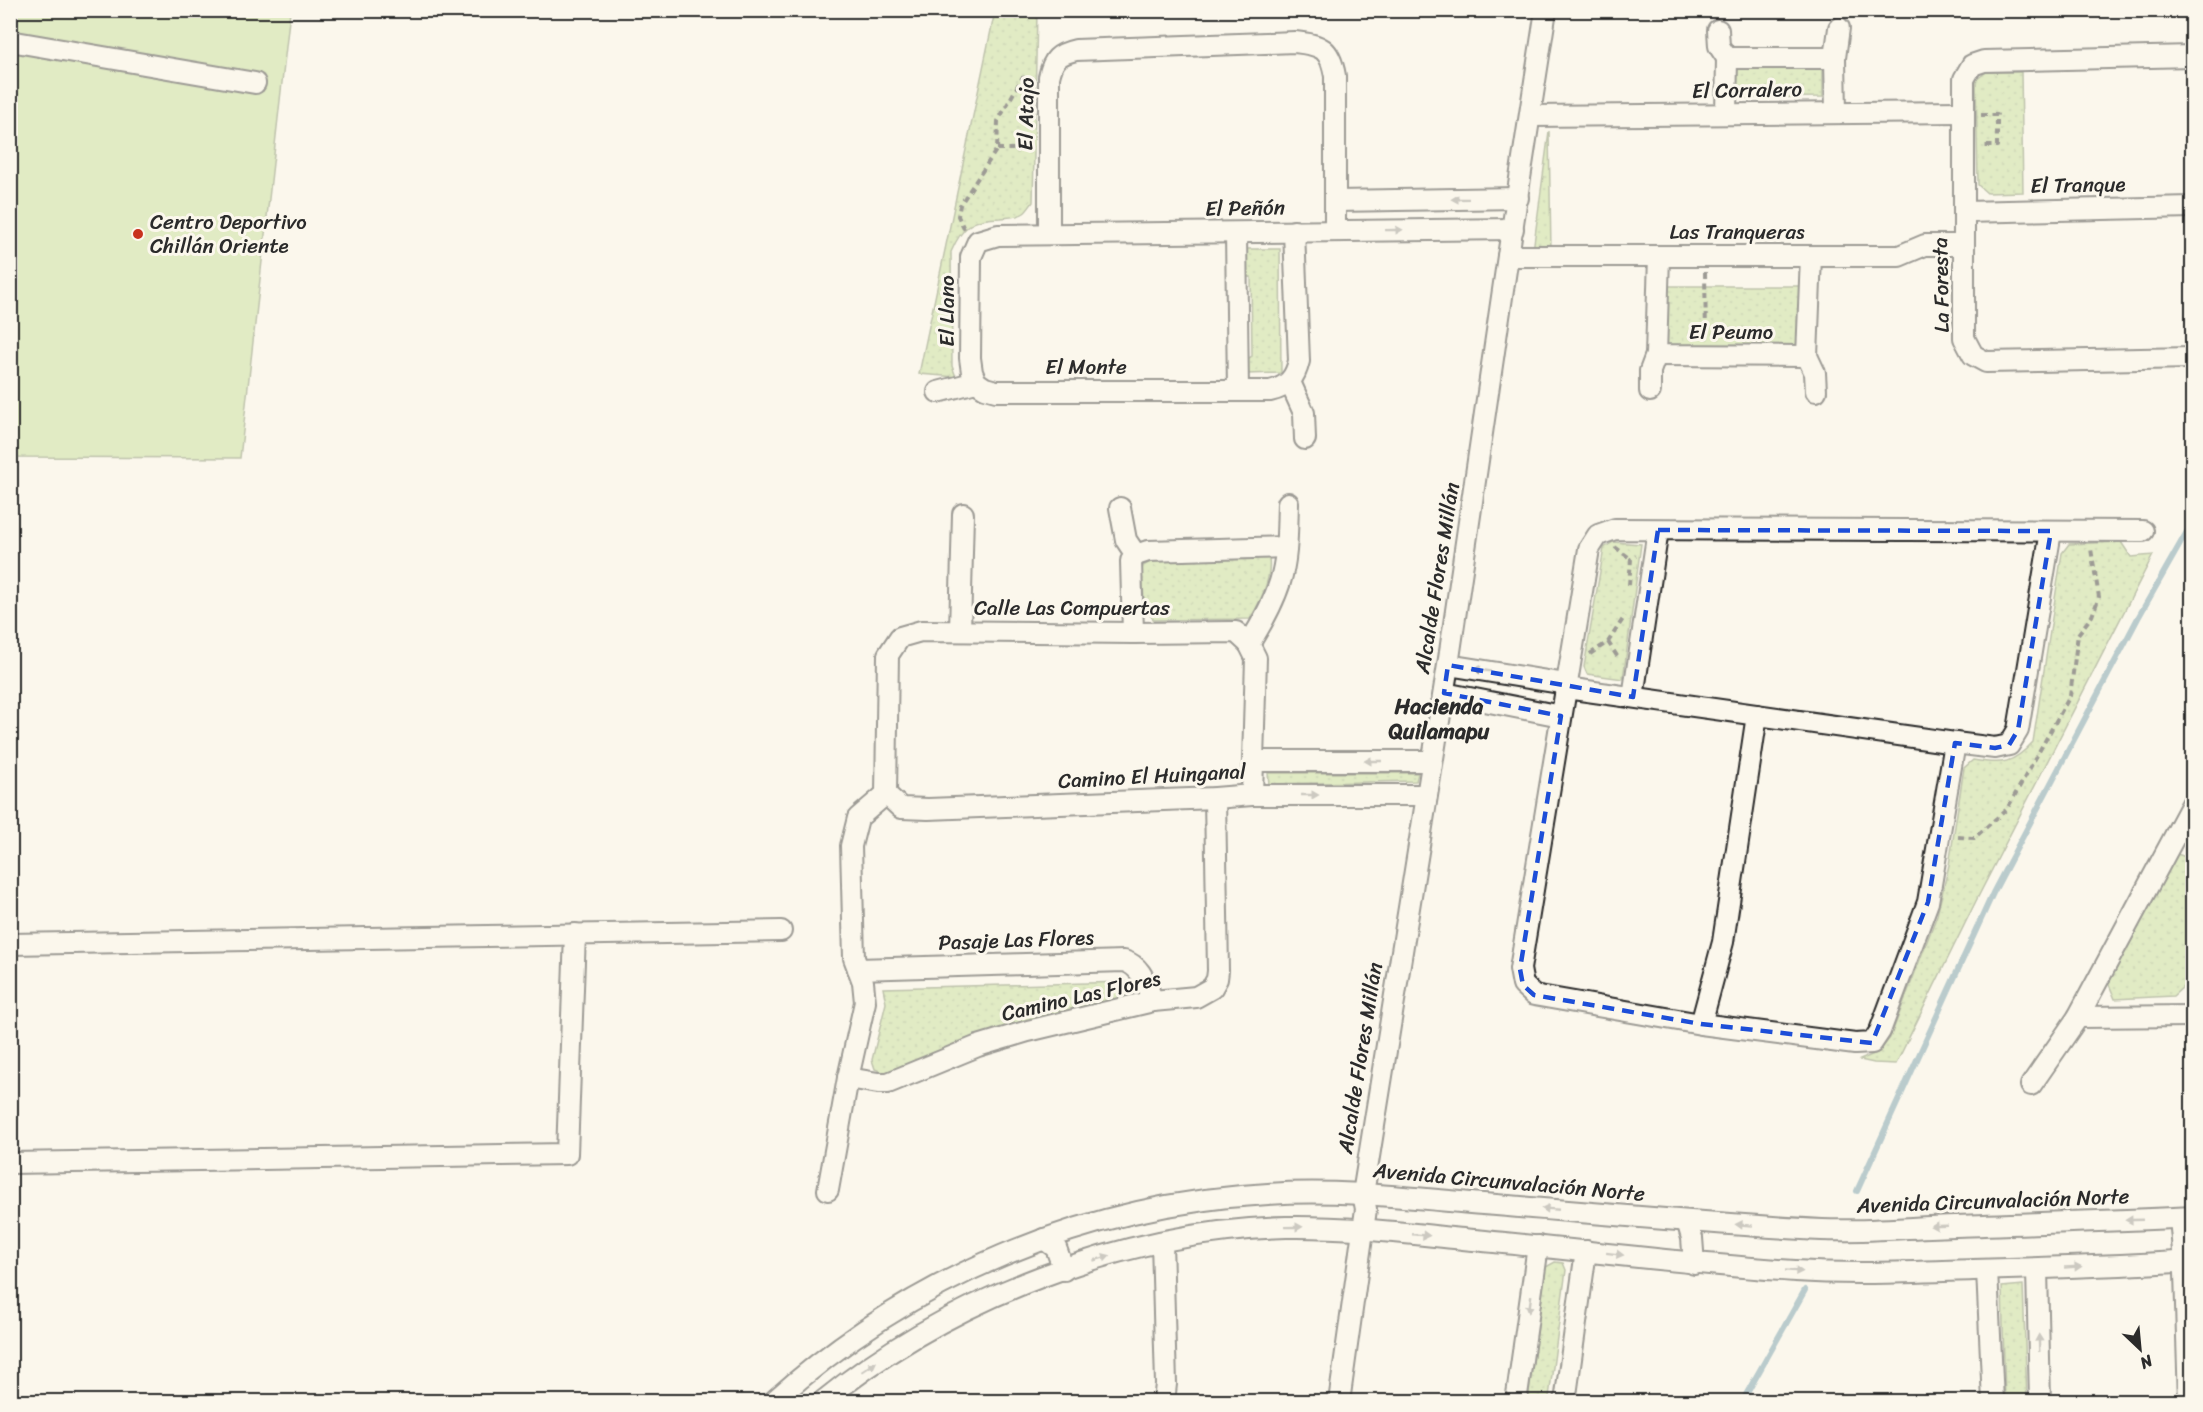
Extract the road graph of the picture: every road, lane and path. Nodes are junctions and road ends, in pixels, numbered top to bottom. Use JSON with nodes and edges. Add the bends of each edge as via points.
{"nodes":[{"id":1,"x":1546,"y":10,"type":"edge"},
{"id":2,"x":1839,"y":28,"type":"dead end"},
{"id":3,"x":1718,"y":30,"type":"dead end"},
{"id":4,"x":10,"y":41,"type":"edge"},
{"id":5,"x":2193,"y":56,"type":"edge"},
{"id":6,"x":1727,"y":58,"type":"junction"},
{"id":7,"x":1835,"y":58,"type":"junction"},
{"id":8,"x":1049,"y":77,"type":"junction"},
{"id":9,"x":255,"y":83,"type":"dead end"},
{"id":10,"x":1836,"y":113,"type":"junction"},
{"id":11,"x":1726,"y":114,"type":"junction"},
{"id":12,"x":1964,"y":114,"type":"junction"},
{"id":13,"x":1530,"y":116,"type":"junction"},
{"id":14,"x":1964,"y":147,"type":"junction"},
{"id":15,"x":997,"y":149,"type":"junction"},
{"id":16,"x":1048,"y":149,"type":"junction"},
{"id":17,"x":1518,"y":198,"type":"junction"},
{"id":18,"x":1336,"y":201,"type":"junction"},
{"id":19,"x":2193,"y":207,"type":"edge"},
{"id":20,"x":1964,"y":212,"type":"junction"},
{"id":21,"x":1513,"y":229,"type":"junction"},
{"id":22,"x":1294,"y":231,"type":"junction"},
{"id":23,"x":1335,"y":231,"type":"junction"},
{"id":24,"x":1236,"y":233,"type":"junction"},
{"id":25,"x":1049,"y":234,"type":"junction"},
{"id":26,"x":976,"y":245,"type":"junction"},
{"id":27,"x":1964,"y":245,"type":"junction"},
{"id":28,"x":1508,"y":256,"type":"junction"},
{"id":29,"x":1659,"y":256,"type":"junction"},
{"id":30,"x":1704,"y":256,"type":"junction"},
{"id":31,"x":1811,"y":256,"type":"junction"},
{"id":32,"x":1656,"y":355,"type":"junction"},
{"id":33,"x":1706,"y":356,"type":"junction"},
{"id":34,"x":1807,"y":356,"type":"junction"},
{"id":35,"x":2193,"y":358,"type":"edge"},
{"id":36,"x":976,"y":382,"type":"junction"},
{"id":37,"x":1290,"y":382,"type":"junction"},
{"id":38,"x":1238,"y":391,"type":"junction"},
{"id":39,"x":1650,"y":391,"type":"dead end"},
{"id":40,"x":938,"y":392,"type":"dead end"},
{"id":41,"x":1816,"y":392,"type":"dead end"},
{"id":42,"x":1305,"y":439,"type":"dead end"},
{"id":43,"x":1288,"y":503,"type":"dead end"},
{"id":44,"x":1120,"y":508,"type":"dead end"},
{"id":45,"x":963,"y":514,"type":"dead end"},
{"id":46,"x":2051,"y":531,"type":"junction"},
{"id":47,"x":2088,"y":531,"type":"junction"},
{"id":48,"x":2143,"y":531,"type":"dead end"},
{"id":49,"x":1657,"y":537,"type":"junction"},
{"id":50,"x":1286,"y":547,"type":"junction"},
{"id":51,"x":1137,"y":555,"type":"junction"},
{"id":52,"x":1628,"y":592,"type":"dead end"},
{"id":53,"x":1626,"y":614,"type":"dead end"},
{"id":54,"x":960,"y":632,"type":"junction"},
{"id":55,"x":1133,"y":633,"type":"junction"},
{"id":56,"x":1249,"y":644,"type":"junction"},
{"id":57,"x":1448,"y":665,"type":"junction"},
{"id":58,"x":1567,"y":679,"type":"junction"},
{"id":59,"x":1444,"y":693,"type":"junction"},
{"id":60,"x":1633,"y":697,"type":"junction"},
{"id":61,"x":1757,"y":715,"type":"junction"},
{"id":62,"x":1561,"y":716,"type":"junction"},
{"id":63,"x":1955,"y":743,"type":"junction"},
{"id":64,"x":1254,"y":761,"type":"junction"},
{"id":65,"x":1432,"y":761,"type":"junction"},
{"id":66,"x":886,"y":794,"type":"junction"},
{"id":67,"x":1252,"y":795,"type":"junction"},
{"id":68,"x":1426,"y":795,"type":"junction"},
{"id":69,"x":1215,"y":798,"type":"junction"},
{"id":70,"x":2193,"y":804,"type":"edge"},
{"id":71,"x":1939,"y":836,"type":"junction"},
{"id":72,"x":781,"y":931,"type":"dead end"},
{"id":73,"x":574,"y":934,"type":"junction"},
{"id":74,"x":10,"y":944,"type":"edge"},
{"id":75,"x":858,"y":969,"type":"junction"},
{"id":76,"x":1153,"y":1001,"type":"junction"},
{"id":77,"x":2193,"y":1016,"type":"edge"},
{"id":78,"x":2078,"y":1017,"type":"junction"},
{"id":79,"x":1701,"y":1024,"type":"junction"},
{"id":80,"x":848,"y":1078,"type":"junction"},
{"id":81,"x":2031,"y":1084,"type":"dead end"},
{"id":82,"x":10,"y":1163,"type":"edge"},
{"id":83,"x":828,"y":1190,"type":"dead end"},
{"id":84,"x":1363,"y":1194,"type":"junction"},
{"id":85,"x":2186,"y":1218,"type":"edge"},
{"id":86,"x":1687,"y":1221,"type":"junction"},
{"id":87,"x":1363,"y":1229,"type":"junction"},
{"id":88,"x":1044,"y":1239,"type":"junction"},
{"id":89,"x":1162,"y":1242,"type":"junction"},
{"id":90,"x":1538,"y":1246,"type":"junction"},
{"id":91,"x":1586,"y":1251,"type":"junction"},
{"id":92,"x":2188,"y":1262,"type":"edge"},
{"id":93,"x":1694,"y":1264,"type":"junction"},
{"id":94,"x":2037,"y":1269,"type":"junction"},
{"id":95,"x":1064,"y":1270,"type":"junction"},
{"id":96,"x":1987,"y":1270,"type":"junction"},
{"id":97,"x":2190,"y":1391,"type":"edge"},
{"id":98,"x":773,"y":1401,"type":"edge"},
{"id":99,"x":822,"y":1401,"type":"edge"},
{"id":100,"x":1164,"y":1401,"type":"edge"},
{"id":101,"x":1339,"y":1401,"type":"edge"},
{"id":102,"x":1516,"y":1401,"type":"edge"},
{"id":103,"x":1565,"y":1401,"type":"edge"},
{"id":104,"x":1993,"y":1401,"type":"edge"},
{"id":105,"x":2040,"y":1401,"type":"edge"}],
"edges":[{"from":1,"to":13,"type":"street","name":"Alcalde Flores Millán"},
{"from":2,"to":7,"type":"street"},
{"from":3,"to":6,"type":"street","via":[[1719,46]]},
{"from":4,"to":9,"type":"street"},
{"from":5,"to":12,"type":"street","name":"La Foresta","via":[[1984,60],[1972,65],[1964,79]]},
{"from":6,"to":7,"type":"street"},
{"from":6,"to":11,"type":"street"},
{"from":7,"to":10,"type":"street"},
{"from":8,"to":15,"type":"path","via":[[1022,78],[998,121]]},
{"from":8,"to":16,"type":"street","name":"El Atajo"},
{"from":8,"to":18,"type":"street","name":"El Atajo","via":[[1055,58],[1076,50],[1313,44],[1326,50],[1335,76]]},
{"from":10,"to":11,"type":"street","name":"El Corralero"},
{"from":10,"to":12,"type":"street","name":"El Corralero"},
{"from":11,"to":13,"type":"street","name":"El Corralero"},
{"from":12,"to":14,"type":"street","name":"La Foresta"},
{"from":12,"to":14,"type":"path","via":[[1997,115],[1997,146]]},
{"from":13,"to":17,"type":"street","name":"Alcalde Flores Millán"},
{"from":14,"to":20,"type":"street","name":"La Foresta"},
{"from":15,"to":16,"type":"path"},
{"from":15,"to":26,"type":"path","via":[[960,205],[958,216]]},
{"from":16,"to":25,"type":"street","name":"El Atajo"},
{"from":17,"to":18,"type":"street","one_way":true},
{"from":17,"to":21,"type":"street","name":"Alcalde Flores Millán"},
{"from":18,"to":23,"type":"street","name":"El Atajo"},
{"from":19,"to":20,"type":"street","name":"El Tranque"},
{"from":20,"to":27,"type":"street","name":"La Foresta"},
{"from":23,"to":21,"type":"street","name":"El Peñón","one_way":true},
{"from":21,"to":28,"type":"street","name":"Alcalde Flores Millán"},
{"from":22,"to":23,"type":"street","name":"El Peñón"},
{"from":22,"to":24,"type":"street","name":"El Peñón"},
{"from":22,"to":37,"type":"street","via":[[1299,361]]},
{"from":24,"to":25,"type":"street","name":"El Peñón"},
{"from":24,"to":38,"type":"street"},
{"from":25,"to":26,"type":"street","name":"El Peñón","via":[[998,235]]},
{"from":26,"to":36,"type":"street","name":"El Llano","via":[[971,257],[970,358]]},
{"from":27,"to":31,"type":"street","name":"Las Tranqueras","via":[[1925,245],[1899,256]]},
{"from":27,"to":35,"type":"street","name":"La Foresta","via":[[1964,338],[1973,355],[1986,362]]},
{"from":28,"to":29,"type":"street","name":"Las Tranqueras"},
{"from":28,"to":57,"type":"street","name":"Alcalde Flores Millán"},
{"from":29,"to":30,"type":"street","name":"Las Tranqueras"},
{"from":29,"to":32,"type":"street"},
{"from":30,"to":31,"type":"street","name":"Las Tranqueras"},
{"from":30,"to":33,"type":"path"},
{"from":31,"to":34,"type":"street"},
{"from":32,"to":33,"type":"street","name":"El Peumo"},
{"from":32,"to":39,"type":"street","via":[[1650,371]]},
{"from":33,"to":34,"type":"street","name":"El Peumo"},
{"from":34,"to":41,"type":"street","via":[[1815,373]]},
{"from":36,"to":38,"type":"street","name":"El Monte","via":[[996,391]]},
{"from":36,"to":40,"type":"street"},
{"from":37,"to":38,"type":"street","name":"El Monte","via":[[1270,391]]},
{"from":37,"to":42,"type":"street","via":[[1304,413]]},
{"from":43,"to":50,"type":"street"},
{"from":44,"to":51,"type":"street","via":[[1126,540]]},
{"from":45,"to":54,"type":"street"},
{"from":46,"to":47,"type":"street"},
{"from":46,"to":49,"type":"street"},
{"from":46,"to":63,"type":"street","via":[[2018,730],[2009,745],[1995,748]]},
{"from":47,"to":48,"type":"street"},
{"from":47,"to":71,"type":"path","via":[[2099,597],[2092,616],[2078,634],[2070,696],[2007,809],[1974,838]]},
{"from":49,"to":52,"type":"path","via":[[1631,559]]},
{"from":49,"to":58,"type":"street","via":[[1615,529],[1598,535],[1589,549]]},
{"from":49,"to":60,"type":"street"},
{"from":50,"to":51,"type":"street","via":[[1148,551]]},
{"from":50,"to":56,"type":"street","via":[[1280,581]]},
{"from":51,"to":55,"type":"street","via":[[1131,561]]},
{"from":53,"to":58,"type":"path","via":[[1608,642]]},
{"from":54,"to":55,"type":"street","name":"Calle Las Compuertas"},
{"from":54,"to":66,"type":"street","name":"Calle Las Compuertas","via":[[921,631],[900,637],[888,654]]},
{"from":55,"to":56,"type":"street","name":"Calle Las Compuertas","via":[[1236,632]]},
{"from":56,"to":64,"type":"street","via":[[1256,658]]},
{"from":58,"to":57,"type":"street","one_way":true},
{"from":57,"to":59,"type":"street","name":"Alcalde Flores Millán"},
{"from":58,"to":60,"type":"street"},
{"from":58,"to":62,"type":"street"},
{"from":59,"to":62,"type":"street"},
{"from":59,"to":65,"type":"street","name":"Alcalde Flores Millán"},
{"from":60,"to":61,"type":"street"},
{"from":61,"to":63,"type":"street"},
{"from":61,"to":79,"type":"street","via":[[1723,942]]},
{"from":62,"to":79,"type":"street","via":[[1520,969],[1522,985],[1534,994]]},
{"from":63,"to":71,"type":"street"},
{"from":65,"to":64,"type":"street","name":"Camino El Huinganal","one_way":true},
{"from":64,"to":67,"type":"street"},
{"from":65,"to":68,"type":"street","name":"Alcalde Flores Millán"},
{"from":66,"to":69,"type":"street","name":"Camino El Huinganal","via":[[901,808],[928,809]]},
{"from":66,"to":75,"type":"street","via":[[858,818],[851,846],[854,958]]},
{"from":67,"to":68,"type":"street","name":"Camino El Huinganal","one_way":true},
{"from":67,"to":69,"type":"street","name":"Camino El Huinganal"},
{"from":68,"to":84,"type":"street","name":"Alcalde Flores Millán"},
{"from":69,"to":76,"type":"street","name":"Camino Las Flores","via":[[1217,979],[1212,988],[1196,997]]},
{"from":70,"to":78,"type":"street"},
{"from":71,"to":79,"type":"street","via":[[1928,902],[1881,1030],[1872,1043]]},
{"from":72,"to":73,"type":"street"},
{"from":73,"to":74,"type":"street"},
{"from":73,"to":82,"type":"street","via":[[567,1154]]},
{"from":75,"to":76,"type":"street","name":"Pasaje Las Flores","via":[[1124,961],[1139,970]]},
{"from":75,"to":80,"type":"street","via":[[865,1002]]},
{"from":76,"to":80,"type":"street","name":"Camino Las Flores","via":[[978,1046],[888,1083]]},
{"from":77,"to":78,"type":"street"},
{"from":78,"to":81,"type":"street"},
{"from":80,"to":83,"type":"street"},
{"from":86,"to":84,"type":"street","name":"Avenida Circunvalación Norte","one_way":true},
{"from":84,"to":87,"type":"street","name":"Alcalde Flores Millán"},
{"from":84,"to":88,"type":"street","name":"Avenida Circunvalación Norte","via":[[1270,1193],[1178,1204]]},
{"from":85,"to":86,"type":"street","name":"Avenida Circunvalación Norte","one_way":true,"via":[[1828,1230]]},
{"from":85,"to":92,"type":"street"},
{"from":86,"to":93,"type":"street"},
{"from":89,"to":87,"type":"street","one_way":true,"via":[[1282,1227]]},
{"from":87,"to":90,"type":"street","one_way":true},
{"from":87,"to":101,"type":"street","name":"Alcalde Flores Millán"},
{"from":88,"to":95,"type":"street","via":[[1056,1248]]},
{"from":88,"to":98,"type":"street","name":"Avenida Circunvalación Norte","via":[[990,1260],[913,1299],[832,1352]]},
{"from":95,"to":89,"type":"street","one_way":true},
{"from":89,"to":100,"type":"street"},
{"from":90,"to":91,"type":"street"},
{"from":90,"to":102,"type":"street","one_way":true},
{"from":91,"to":93,"type":"street","one_way":true},
{"from":91,"to":103,"type":"street"},
{"from":94,"to":92,"type":"street","one_way":true},
{"from":92,"to":97,"type":"street"},
{"from":93,"to":96,"type":"street","one_way":true,"via":[[1848,1274]]},
{"from":94,"to":96,"type":"street"},
{"from":105,"to":94,"type":"street","one_way":true},
{"from":99,"to":95,"type":"street","one_way":true,"via":[[939,1323]]},
{"from":96,"to":104,"type":"street"}]}
